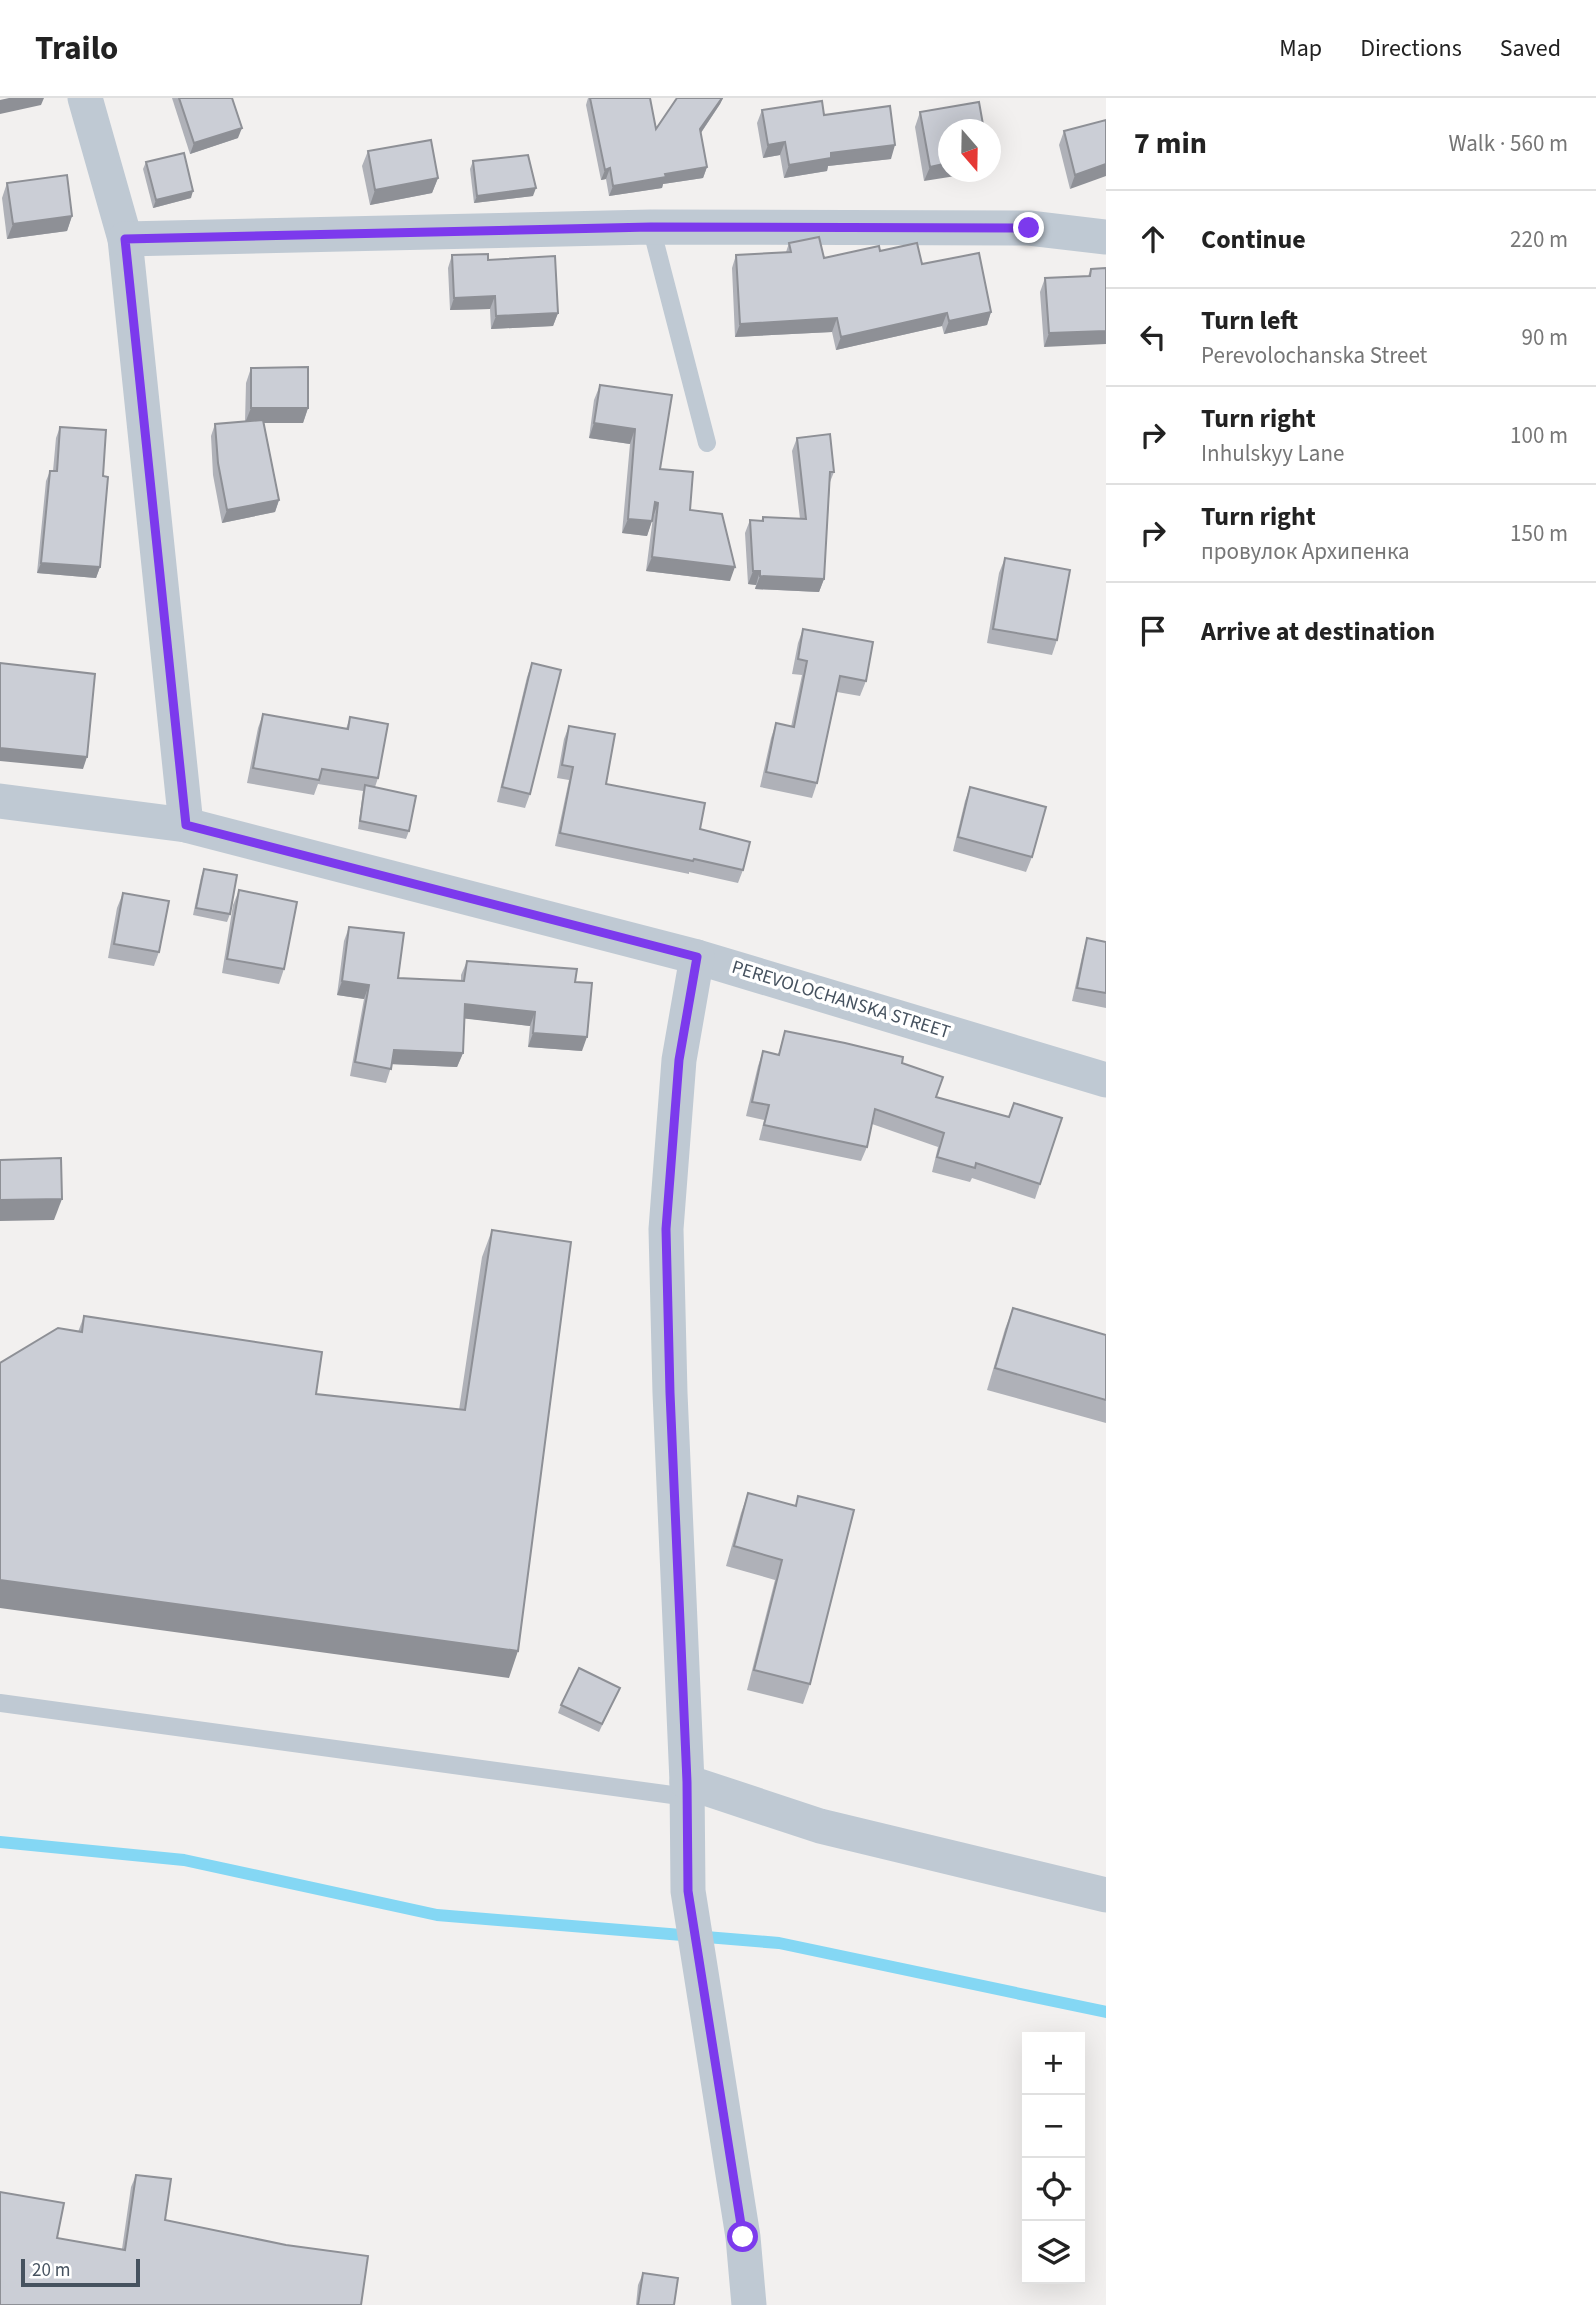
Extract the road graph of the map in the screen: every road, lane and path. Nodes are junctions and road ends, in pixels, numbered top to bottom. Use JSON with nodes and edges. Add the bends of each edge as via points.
{"nodes":[{"id":1,"x":85,"y":98,"type":"edge"},
{"id":2,"x":651,"y":227,"type":"junction"},
{"id":3,"x":1106,"y":237,"type":"edge"},
{"id":4,"x":125,"y":239,"type":"junction"},
{"id":5,"x":707,"y":443,"type":"dead end"},
{"id":6,"x":0,"y":801,"type":"edge"},
{"id":7,"x":186,"y":825,"type":"junction"},
{"id":8,"x":697,"y":957,"type":"junction"},
{"id":9,"x":1106,"y":1080,"type":"edge"},
{"id":10,"x":0,"y":1703,"type":"edge"},
{"id":11,"x":687,"y":1790,"type":"junction"},
{"id":12,"x":1106,"y":1895,"type":"edge"},
{"id":13,"x":749,"y":2305,"type":"edge"}],
"edges":[{"from":1,"to":4,"type":"street"},
{"from":2,"to":3,"type":"street","via":[[1029,228]]},
{"from":2,"to":4,"type":"street"},
{"from":2,"to":5,"type":"lane"},
{"from":4,"to":7,"type":"street"},
{"from":6,"to":7,"type":"street","name":"PEREVOLOCHANSKA STREET"},
{"from":7,"to":8,"type":"street","name":"PEREVOLOCHANSKA STREET"},
{"from":8,"to":9,"type":"street","name":"PEREVOLOCHANSKA STREET"},
{"from":8,"to":11,"type":"street","via":[[679,1060],[666,1229]]},
{"from":10,"to":11,"type":"lane"},
{"from":11,"to":12,"type":"street"},
{"from":11,"to":13,"type":"street","via":[[688,1891],[743,2237]]}]}
